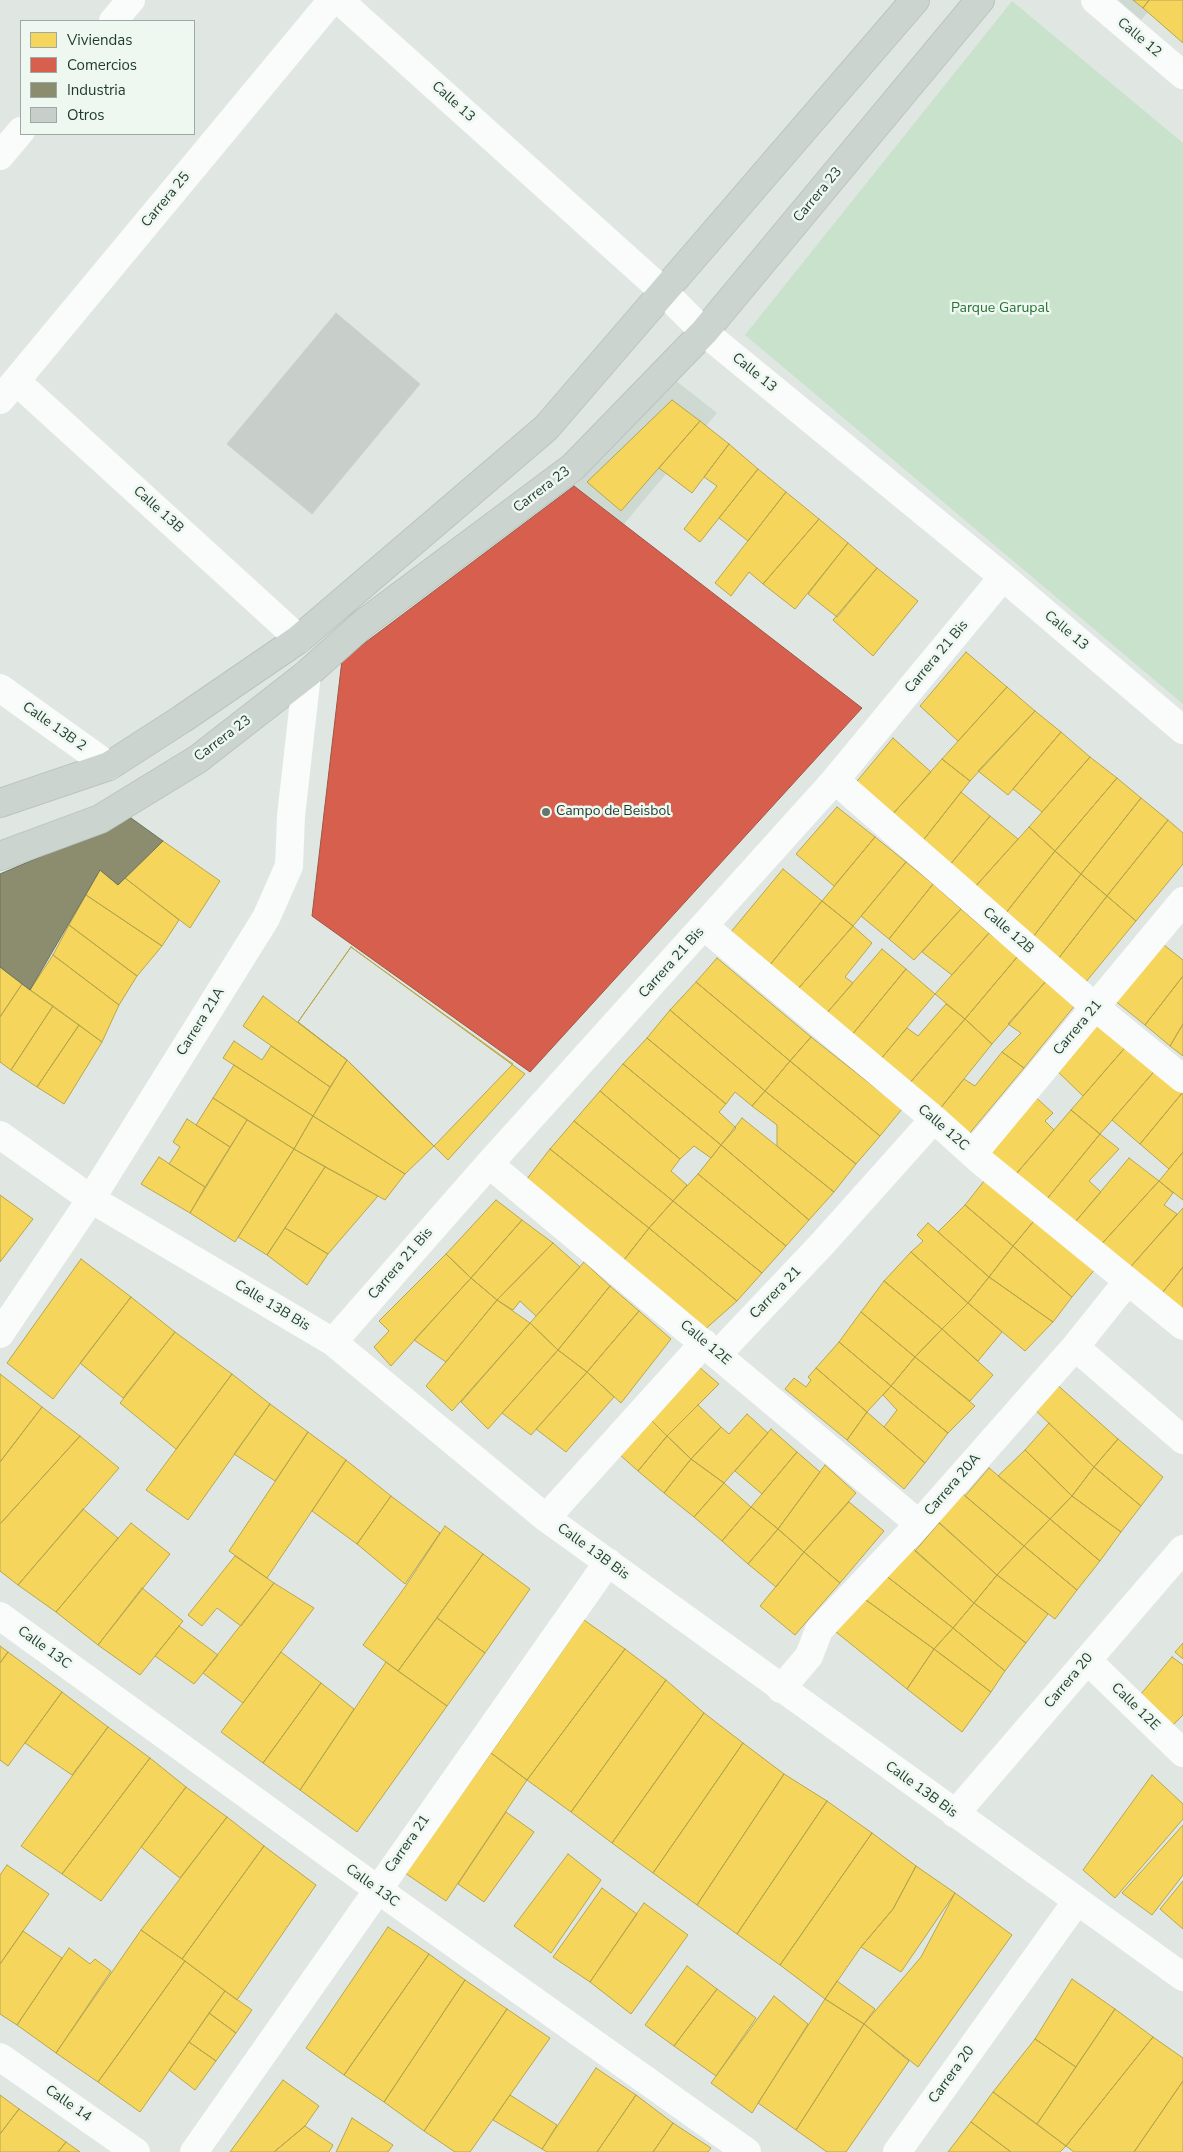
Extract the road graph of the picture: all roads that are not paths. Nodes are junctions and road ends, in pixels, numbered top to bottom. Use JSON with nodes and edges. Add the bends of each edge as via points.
{"nodes":[{"id":1,"x":131,"y":0,"type":"edge"},
{"id":2,"x":332,"y":0,"type":"edge"},
{"id":3,"x":339,"y":0,"type":"edge"},
{"id":4,"x":915,"y":0,"type":"edge"},
{"id":5,"x":980,"y":0,"type":"edge"},
{"id":6,"x":1095,"y":0,"type":"edge"},
{"id":7,"x":114,"y":20,"type":"edge"},
{"id":8,"x":1183,"y":75,"type":"edge"},
{"id":9,"x":20,"y":132,"type":"edge"},
{"id":10,"x":0,"y":156,"type":"edge"},
{"id":11,"x":664,"y":292,"type":"junction"},
{"id":12,"x":704,"y":332,"type":"junction"},
{"id":13,"x":8,"y":391,"type":"edge"},
{"id":14,"x":1003,"y":577,"type":"junction"},
{"id":15,"x":299,"y":639,"type":"junction"},
{"id":16,"x":307,"y":674,"type":"junction"},
{"id":17,"x":0,"y":688,"type":"edge"},
{"id":18,"x":1183,"y":730,"type":"edge"},
{"id":19,"x":109,"y":766,"type":"junction"},
{"id":20,"x":835,"y":780,"type":"junction"},
{"id":21,"x":0,"y":803,"type":"edge"},
{"id":22,"x":0,"y":856,"type":"edge"},
{"id":23,"x":1183,"y":901,"type":"edge"},
{"id":24,"x":705,"y":927,"type":"junction"},
{"id":25,"x":1095,"y":1007,"type":"junction"},
{"id":26,"x":1183,"y":1079,"type":"edge"},
{"id":27,"x":934,"y":1119,"type":"junction"},
{"id":28,"x":0,"y":1135,"type":"edge"},
{"id":29,"x":973,"y":1154,"type":"junction"},
{"id":30,"x":489,"y":1164,"type":"junction"},
{"id":31,"x":91,"y":1199,"type":"junction"},
{"id":32,"x":1127,"y":1282,"type":"junction"},
{"id":33,"x":1183,"y":1326,"type":"edge"},
{"id":34,"x":0,"y":1334,"type":"edge"},
{"id":35,"x":333,"y":1342,"type":"junction"},
{"id":36,"x":1075,"y":1347,"type":"junction"},
{"id":37,"x":711,"y":1349,"type":"junction"},
{"id":38,"x":1183,"y":1440,"type":"edge"},
{"id":39,"x":546,"y":1518,"type":"junction"},
{"id":40,"x":918,"y":1524,"type":"junction"},
{"id":41,"x":1183,"y":1549,"type":"edge"},
{"id":42,"x":608,"y":1562,"type":"junction"},
{"id":43,"x":0,"y":1616,"type":"edge"},
{"id":44,"x":1088,"y":1660,"type":"junction"},
{"id":45,"x":782,"y":1689,"type":"junction"},
{"id":46,"x":1183,"y":1754,"type":"edge"},
{"id":47,"x":956,"y":1814,"type":"junction"},
{"id":48,"x":377,"y":1889,"type":"junction"},
{"id":49,"x":1077,"y":1901,"type":"junction"},
{"id":50,"x":1183,"y":1977,"type":"edge"},
{"id":51,"x":0,"y":2057,"type":"edge"},
{"id":52,"x":136,"y":2152,"type":"edge"},
{"id":53,"x":194,"y":2152,"type":"edge"},
{"id":54,"x":747,"y":2152,"type":"edge"},
{"id":55,"x":897,"y":2152,"type":"edge"}],
"edges":[{"from":1,"to":7,"type":"street"},
{"from":2,"to":13,"type":"street","name":"Carrera 25"},
{"from":3,"to":11,"type":"street","name":"Calle 13"},
{"from":4,"to":11,"type":"main road"},
{"from":5,"to":12,"type":"main road","name":"Carrera 23"},
{"from":6,"to":8,"type":"street","name":"Calle 12"},
{"from":9,"to":10,"type":"street"},
{"from":11,"to":12,"type":"street","name":"Calle 13"},
{"from":11,"to":15,"type":"main road","via":[[546,428]]},
{"from":12,"to":14,"type":"street","name":"Calle 13"},
{"from":12,"to":16,"type":"main road","name":"Carrera 23","via":[[573,467],[364,623]]},
{"from":13,"to":15,"type":"street","name":"Calle 13B"},
{"from":14,"to":18,"type":"street","name":"Calle 13"},
{"from":14,"to":20,"type":"street","name":"Carrera 21 Bis"},
{"from":15,"to":19,"type":"main road"},
{"from":16,"to":22,"type":"main road","name":"Carrera 23","via":[[198,759],[100,819]]},
{"from":16,"to":31,"type":"street","name":"Carrera 21A","via":[[288,866],[266,918]]},
{"from":17,"to":19,"type":"street","name":"Calle 13B 2"},
{"from":19,"to":21,"type":"main road"},
{"from":20,"to":24,"type":"street","name":"Carrera 21 Bis"},
{"from":20,"to":25,"type":"street","name":"Calle 12B"},
{"from":23,"to":25,"type":"street","name":"Carrera 21"},
{"from":24,"to":27,"type":"street","name":"Calle 12C"},
{"from":24,"to":30,"type":"street","name":"Carrera 21 Bis"},
{"from":25,"to":26,"type":"street","name":"Calle 12B"},
{"from":25,"to":29,"type":"street","name":"Carrera 21"},
{"from":27,"to":29,"type":"street","name":"Calle 12C"},
{"from":27,"to":37,"type":"street","name":"Carrera 21","via":[[823,1244]]},
{"from":28,"to":31,"type":"street","name":"Calle 13B Bis"},
{"from":29,"to":32,"type":"street","name":"Calle 12C"},
{"from":30,"to":35,"type":"street","name":"Carrera 21 Bis"},
{"from":30,"to":37,"type":"street","name":"Calle 12E"},
{"from":31,"to":34,"type":"street","name":"Carrera 21A"},
{"from":31,"to":35,"type":"street","name":"Calle 13B Bis"},
{"from":32,"to":33,"type":"street","name":"Calle 12C"},
{"from":32,"to":36,"type":"street","name":"Carrera 20A"},
{"from":35,"to":39,"type":"street","name":"Calle 13B Bis"},
{"from":36,"to":38,"type":"street"},
{"from":36,"to":40,"type":"street","name":"Carrera 20A"},
{"from":37,"to":39,"type":"street","name":"Carrera 21"},
{"from":37,"to":40,"type":"street","name":"Calle 12E"},
{"from":39,"to":42,"type":"street","name":"Calle 13B Bis"},
{"from":40,"to":45,"type":"street","name":"Carrera 20A","via":[[819,1630],[809,1656]]},
{"from":41,"to":44,"type":"street","name":"Carrera 20"},
{"from":42,"to":45,"type":"street","name":"Calle 13B Bis"},
{"from":42,"to":48,"type":"street","name":"Carrera 21"},
{"from":43,"to":48,"type":"street","name":"Calle 13C"},
{"from":44,"to":46,"type":"street","name":"Calle 12E"},
{"from":44,"to":47,"type":"street","name":"Carrera 20"},
{"from":45,"to":47,"type":"street","name":"Calle 13B Bis"},
{"from":47,"to":49,"type":"street","name":"Calle 13B Bis"},
{"from":48,"to":53,"type":"street","name":"Carrera 21"},
{"from":48,"to":54,"type":"street","name":"Calle 13C"},
{"from":49,"to":50,"type":"street","name":"Calle 13B Bis"},
{"from":49,"to":55,"type":"street","name":"Carrera 20"},
{"from":51,"to":52,"type":"street","name":"Calle 14"}]}
